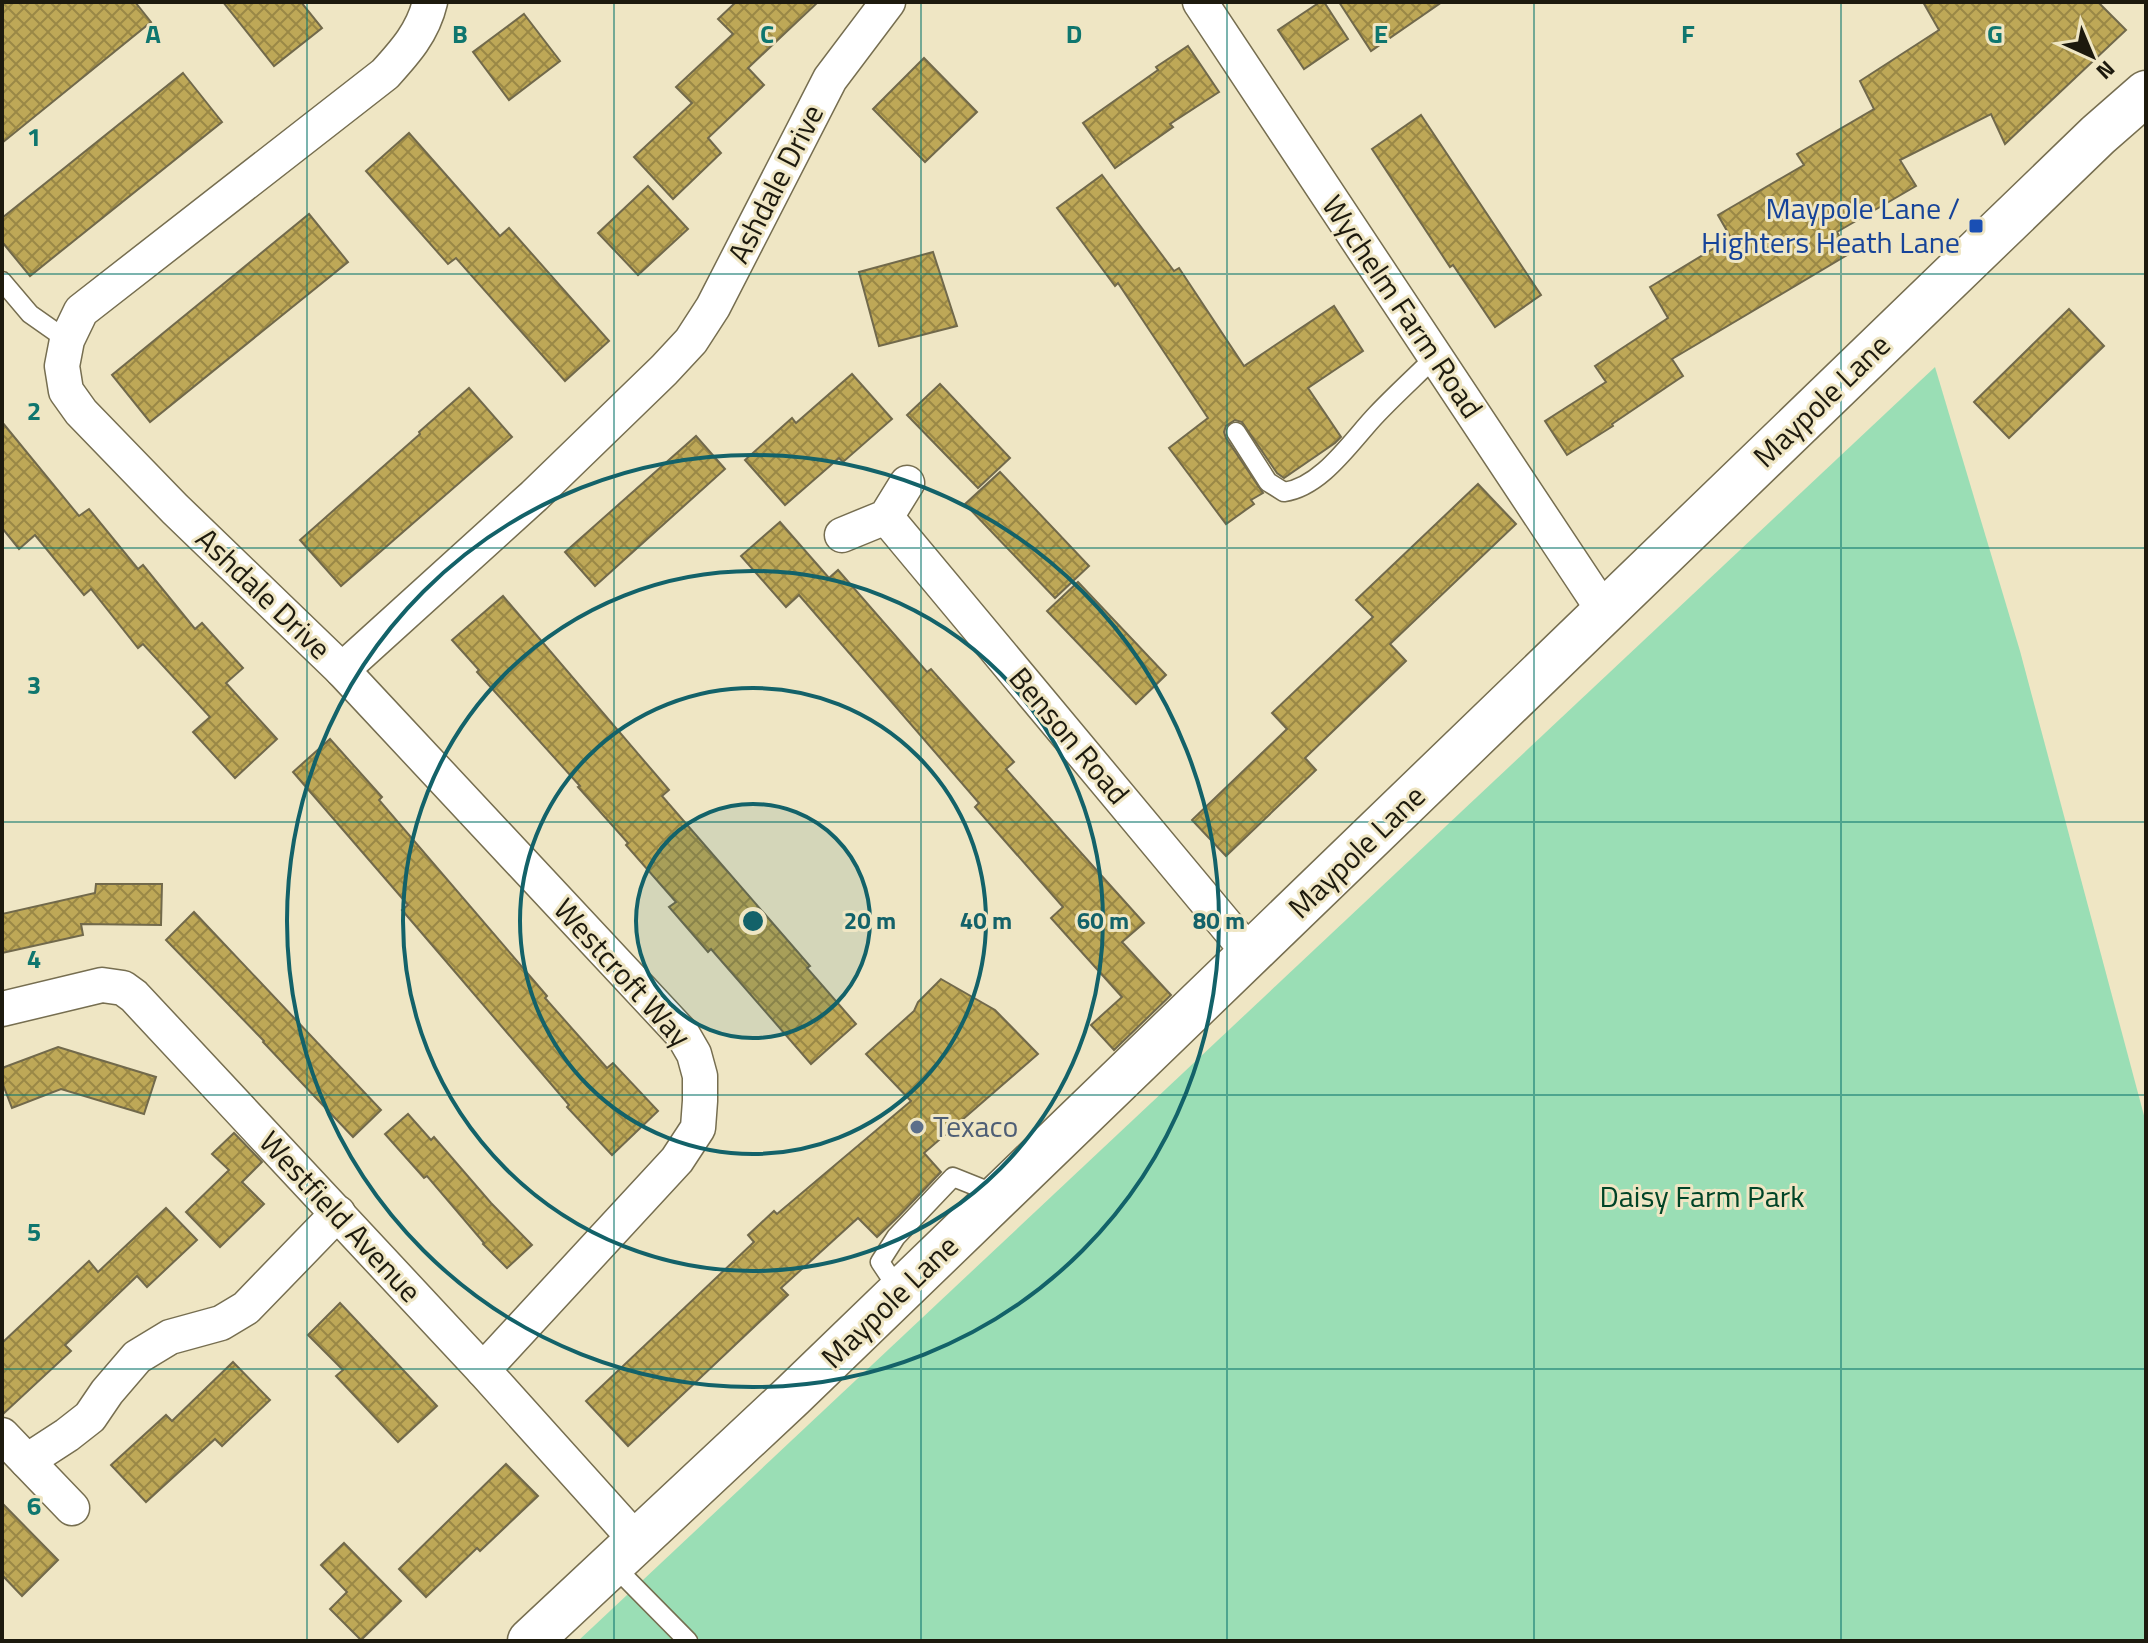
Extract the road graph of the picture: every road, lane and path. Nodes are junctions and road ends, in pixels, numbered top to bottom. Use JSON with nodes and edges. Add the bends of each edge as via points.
{"nodes":[{"id":1,"x":430,"y":2,"type":"edge"},
{"id":2,"x":888,"y":2,"type":"edge"},
{"id":3,"x":1200,"y":2,"type":"edge"},
{"id":4,"x":2146,"y":93,"type":"edge"},
{"id":5,"x":2,"y":281,"type":"edge"},
{"id":6,"x":67,"y":340,"type":"junction"},
{"id":7,"x":1435,"y":357,"type":"junction"},
{"id":8,"x":1236,"y":432,"type":"dead end"},
{"id":9,"x":907,"y":483,"type":"dead end"},
{"id":10,"x":886,"y":517,"type":"junction"},
{"id":11,"x":842,"y":535,"type":"dead end"},
{"id":12,"x":1604,"y":611,"type":"junction"},
{"id":13,"x":342,"y":670,"type":"junction"},
{"id":14,"x":1251,"y":955,"type":"junction"},
{"id":15,"x":2,"y":1009,"type":"edge"},
{"id":16,"x":338,"y":1213,"type":"junction"},
{"id":17,"x":483,"y":1370,"type":"junction"},
{"id":18,"x":2,"y":1435,"type":"edge"},
{"id":19,"x":27,"y":1461,"type":"junction"},
{"id":20,"x":72,"y":1508,"type":"dead end"},
{"id":21,"x":625,"y":1552,"type":"junction"},
{"id":22,"x":530,"y":1641,"type":"edge"},
{"id":23,"x":688,"y":1641,"type":"edge"}],
"edges":[{"from":1,"to":6,"type":"street","name":"Ashdale Drive","via":[[412,44],[385,74],[81,311]]},
{"from":2,"to":13,"type":"street","name":"Ashdale Drive","via":[[830,79],[691,341],[534,496]]},
{"from":3,"to":7,"type":"street","name":"Wychelm Farm Road"},
{"from":4,"to":12,"type":"street","name":"Maypole Lane"},
{"from":5,"to":6,"type":"lane","via":[[30,314]]},
{"from":6,"to":13,"type":"street","name":"Ashdale Drive","via":[[62,366],[66,391],[81,412]]},
{"from":7,"to":8,"type":"lane","via":[[1299,490],[1284,492],[1268,482]]},
{"from":7,"to":12,"type":"street","name":"Wychelm Farm Road"},
{"from":9,"to":10,"type":"street"},
{"from":10,"to":11,"type":"street"},
{"from":10,"to":14,"type":"street","name":"Benson Road"},
{"from":12,"to":14,"type":"street","name":"Maypole Lane"},
{"from":13,"to":17,"type":"street","name":"Westcroft Way","via":[[683,1035],[700,1076],[698,1128],[677,1160]]},
{"from":14,"to":21,"type":"street","name":"Maypole Lane"},
{"from":15,"to":16,"type":"street","name":"Westfield Avenue","via":[[102,985],[123,988]]},
{"from":16,"to":17,"type":"street","name":"Westfield Avenue"},
{"from":16,"to":19,"type":"street","via":[[246,1308],[221,1323],[170,1337],[137,1357],[90,1417]]},
{"from":17,"to":21,"type":"street","name":"Westfield Avenue"},
{"from":18,"to":19,"type":"street"},
{"from":19,"to":20,"type":"street"},
{"from":21,"to":22,"type":"street","name":"Maypole Lane"},
{"from":21,"to":23,"type":"lane"}]}
